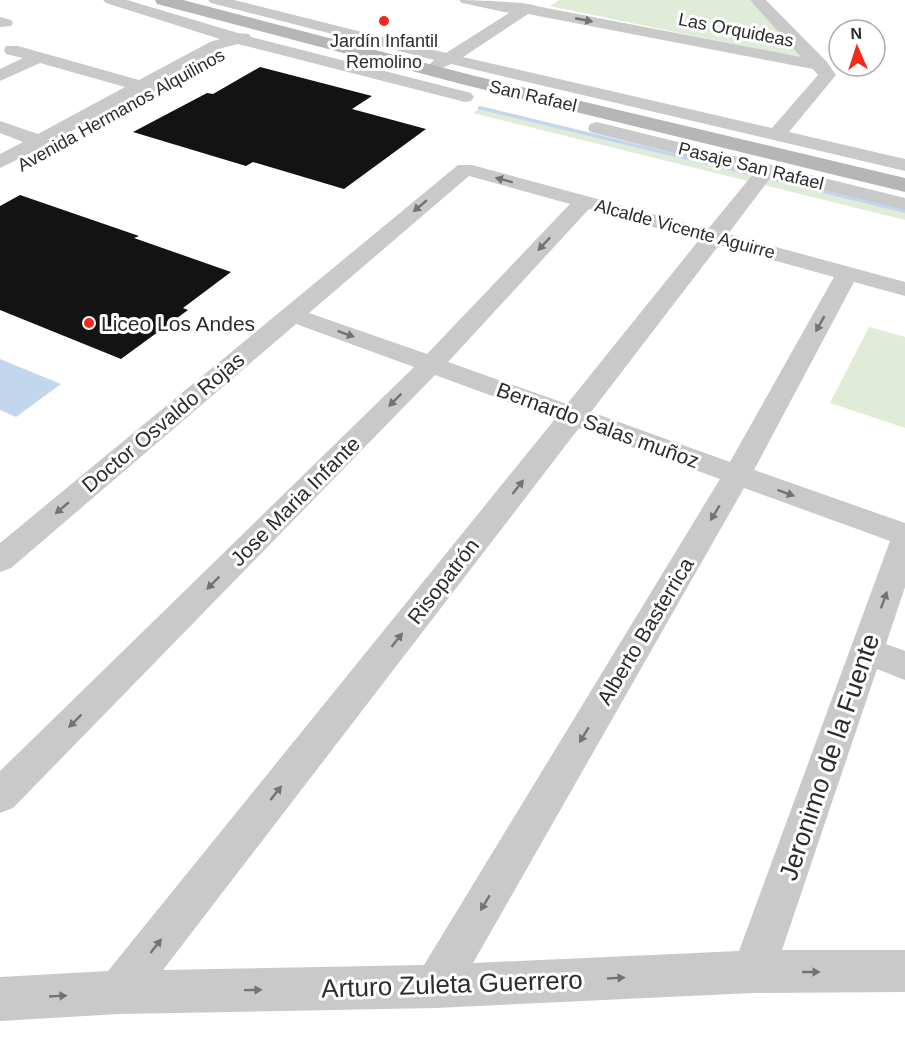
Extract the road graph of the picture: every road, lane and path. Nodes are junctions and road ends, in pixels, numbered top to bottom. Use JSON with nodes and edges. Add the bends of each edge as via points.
{"nodes":[{"id":1,"x":111,"y":0,"type":"edge"},
{"id":2,"x":163,"y":0,"type":"edge"},
{"id":3,"x":216,"y":0,"type":"edge"},
{"id":4,"x":293,"y":0,"type":"edge"},
{"id":5,"x":467,"y":0,"type":"edge"},
{"id":6,"x":758,"y":0,"type":"edge"},
{"id":7,"x":522,"y":4,"type":"edge"},
{"id":8,"x":264,"y":20,"type":"junction"},
{"id":9,"x":239,"y":39,"type":"junction"},
{"id":10,"x":12,"y":50,"type":"dead end"},
{"id":11,"x":39,"y":57,"type":"junction"},
{"id":12,"x":447,"y":58,"type":"junction"},
{"id":13,"x":821,"y":66,"type":"junction"},
{"id":14,"x":427,"y":70,"type":"junction"},
{"id":15,"x":0,"y":76,"type":"edge"},
{"id":16,"x":146,"y":88,"type":"junction"},
{"id":17,"x":0,"y":127,"type":"edge"},
{"id":18,"x":597,"y":128,"type":"dead end"},
{"id":19,"x":776,"y":136,"type":"junction"},
{"id":20,"x":46,"y":143,"type":"junction"},
{"id":21,"x":0,"y":162,"type":"edge"},
{"id":22,"x":905,"y":165,"type":"edge"},
{"id":23,"x":465,"y":169,"type":"joint"},
{"id":24,"x":767,"y":169,"type":"junction"},
{"id":25,"x":0,"y":176,"type":"edge"},
{"id":26,"x":905,"y":184,"type":"edge"},
{"id":27,"x":585,"y":202,"type":"junction"},
{"id":28,"x":905,"y":204,"type":"edge"},
{"id":29,"x":715,"y":237,"type":"junction"},
{"id":30,"x":848,"y":273,"type":"junction"},
{"id":31,"x":905,"y":289,"type":"edge"},
{"id":32,"x":290,"y":314,"type":"junction"},
{"id":33,"x":431,"y":365,"type":"junction"},
{"id":34,"x":573,"y":416,"type":"junction"},
{"id":35,"x":737,"y":475,"type":"junction"},
{"id":36,"x":905,"y":535,"type":"edge"},
{"id":37,"x":905,"y":542,"type":"edge"},
{"id":38,"x":0,"y":560,"type":"edge"},
{"id":39,"x":866,"y":650,"type":"junction"},
{"id":40,"x":905,"y":666,"type":"edge"},
{"id":41,"x":0,"y":796,"type":"edge"},
{"id":42,"x":905,"y":971,"type":"edge"},
{"id":43,"x":753,"y":972,"type":"junction"},
{"id":44,"x":436,"y":986,"type":"junction"},
{"id":45,"x":119,"y":992,"type":"junction"},
{"id":46,"x":0,"y":999,"type":"edge"}],
"edges":[{"from":1,"to":9,"type":"street"},
{"from":2,"to":8,"type":"main road","name":"San Rafael"},
{"from":3,"to":8,"type":"street","name":"San Rafael"},
{"from":4,"to":8,"type":"street","name":"Avenida Hermanos Alquilinos"},
{"from":5,"to":7,"type":"street","name":"Las Orquideas"},
{"from":6,"to":13,"type":"street"},
{"from":7,"to":12,"type":"street"},
{"from":7,"to":13,"type":"street","name":"Las Orquideas","one_way":true},
{"from":7,"to":14,"type":"street"},
{"from":8,"to":9,"type":"street","name":"Avenida Hermanos Alquilinos"},
{"from":8,"to":14,"type":"street","name":"San Rafael"},
{"from":8,"to":14,"type":"main road","name":"San Rafael"},
{"from":9,"to":14,"type":"street"},
{"from":9,"to":16,"type":"street","name":"Avenida Hermanos Alquilinos","via":[[232,49]]},
{"from":10,"to":11,"type":"street"},
{"from":11,"to":15,"type":"street"},
{"from":11,"to":16,"type":"street"},
{"from":12,"to":14,"type":"street","name":"San Rafael"},
{"from":12,"to":19,"type":"street","name":"San Rafael"},
{"from":13,"to":19,"type":"street","via":[[827,75]]},
{"from":14,"to":26,"type":"main road","name":"San Rafael","via":[[469,89]]},
{"from":16,"to":20,"type":"street","name":"Avenida Hermanos Alquilinos"},
{"from":17,"to":20,"type":"street"},
{"from":18,"to":24,"type":"street","name":"Pasaje San Rafael"},
{"from":19,"to":22,"type":"street","name":"San Rafael"},
{"from":20,"to":21,"type":"street","name":"Avenida Hermanos Alquilinos"},
{"from":20,"to":25,"type":"street","name":"Avenida Hermanos Alquilinos"},
{"from":27,"to":23,"type":"street","name":"Alcalde Vicente Aguirre","one_way":true},
{"from":23,"to":32,"type":"street","name":"Doctor Osvaldo Rojas","one_way":true},
{"from":24,"to":28,"type":"street","name":"Pasaje San Rafael"},
{"from":24,"to":29,"type":"street","name":"Risopatrón"},
{"from":27,"to":29,"type":"street","name":"Alcalde Vicente Aguirre"},
{"from":27,"to":33,"type":"street","name":"Jose Maria Infante","one_way":true},
{"from":29,"to":30,"type":"street","name":"Alcalde Vicente Aguirre"},
{"from":29,"to":34,"type":"street","name":"Risopatrón"},
{"from":30,"to":31,"type":"street","name":"Alcalde Vicente Aguirre"},
{"from":30,"to":35,"type":"street","name":"Alberto Basterrica","one_way":true},
{"from":32,"to":33,"type":"street","name":"Bernardo Salas muñoz","one_way":true},
{"from":32,"to":38,"type":"street","name":"Doctor Osvaldo Rojas","one_way":true},
{"from":33,"to":34,"type":"street","name":"Bernardo Salas muñoz"},
{"from":33,"to":41,"type":"street","name":"Jose Maria Infante","one_way":true},
{"from":34,"to":35,"type":"street","name":"Bernardo Salas muñoz"},
{"from":45,"to":34,"type":"street","name":"Risopatrón","one_way":true},
{"from":35,"to":36,"type":"street","name":"Bernardo Salas muñoz","one_way":true},
{"from":35,"to":44,"type":"street","name":"Alberto Basterrica","one_way":true},
{"from":39,"to":37,"type":"street","name":"Jeronimo de la Fuente","one_way":true},
{"from":39,"to":40,"type":"street"},
{"from":39,"to":43,"type":"street","name":"Jeronimo de la Fuente"},
{"from":43,"to":42,"type":"street","name":"Arturo Zuleta Guerrero","one_way":true},
{"from":44,"to":43,"type":"street","name":"Arturo Zuleta Guerrero","one_way":true},
{"from":45,"to":44,"type":"street","name":"Arturo Zuleta Guerrero","one_way":true},
{"from":46,"to":45,"type":"street","name":"Arturo Zuleta Guerrero","one_way":true}]}
